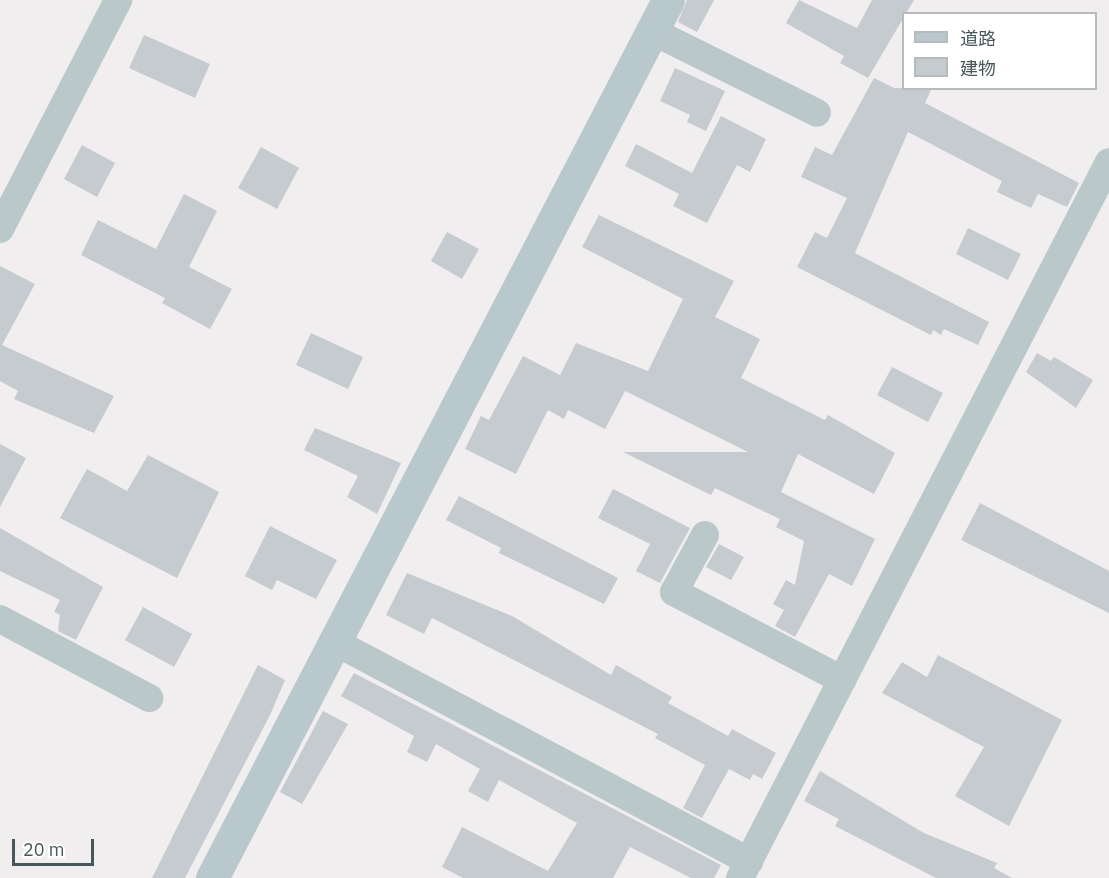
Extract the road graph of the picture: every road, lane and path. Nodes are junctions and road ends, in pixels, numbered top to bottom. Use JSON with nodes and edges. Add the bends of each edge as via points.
{"nodes":[{"id":1,"x":118,"y":0,"type":"edge"},
{"id":2,"x":668,"y":0,"type":"edge"},
{"id":3,"x":652,"y":31,"type":"junction"},
{"id":4,"x":817,"y":113,"type":"dead end"},
{"id":5,"x":1109,"y":162,"type":"edge"},
{"id":6,"x":0,"y":229,"type":"edge"},
{"id":7,"x":705,"y":535,"type":"dead end"},
{"id":8,"x":0,"y":619,"type":"edge"},
{"id":9,"x":333,"y":641,"type":"junction"},
{"id":10,"x":842,"y":680,"type":"junction"},
{"id":11,"x":149,"y":698,"type":"dead end"},
{"id":12,"x":745,"y":869,"type":"edge"},
{"id":13,"x":212,"y":878,"type":"edge"}],
"edges":[{"from":1,"to":6,"type":"street"},
{"from":2,"to":3,"type":"street"},
{"from":3,"to":4,"type":"street"},
{"from":3,"to":9,"type":"street"},
{"from":5,"to":10,"type":"street"},
{"from":7,"to":10,"type":"street","via":[[674,592]]},
{"from":8,"to":11,"type":"street"},
{"from":9,"to":12,"type":"street"},
{"from":9,"to":13,"type":"street"},
{"from":10,"to":12,"type":"street"}]}
